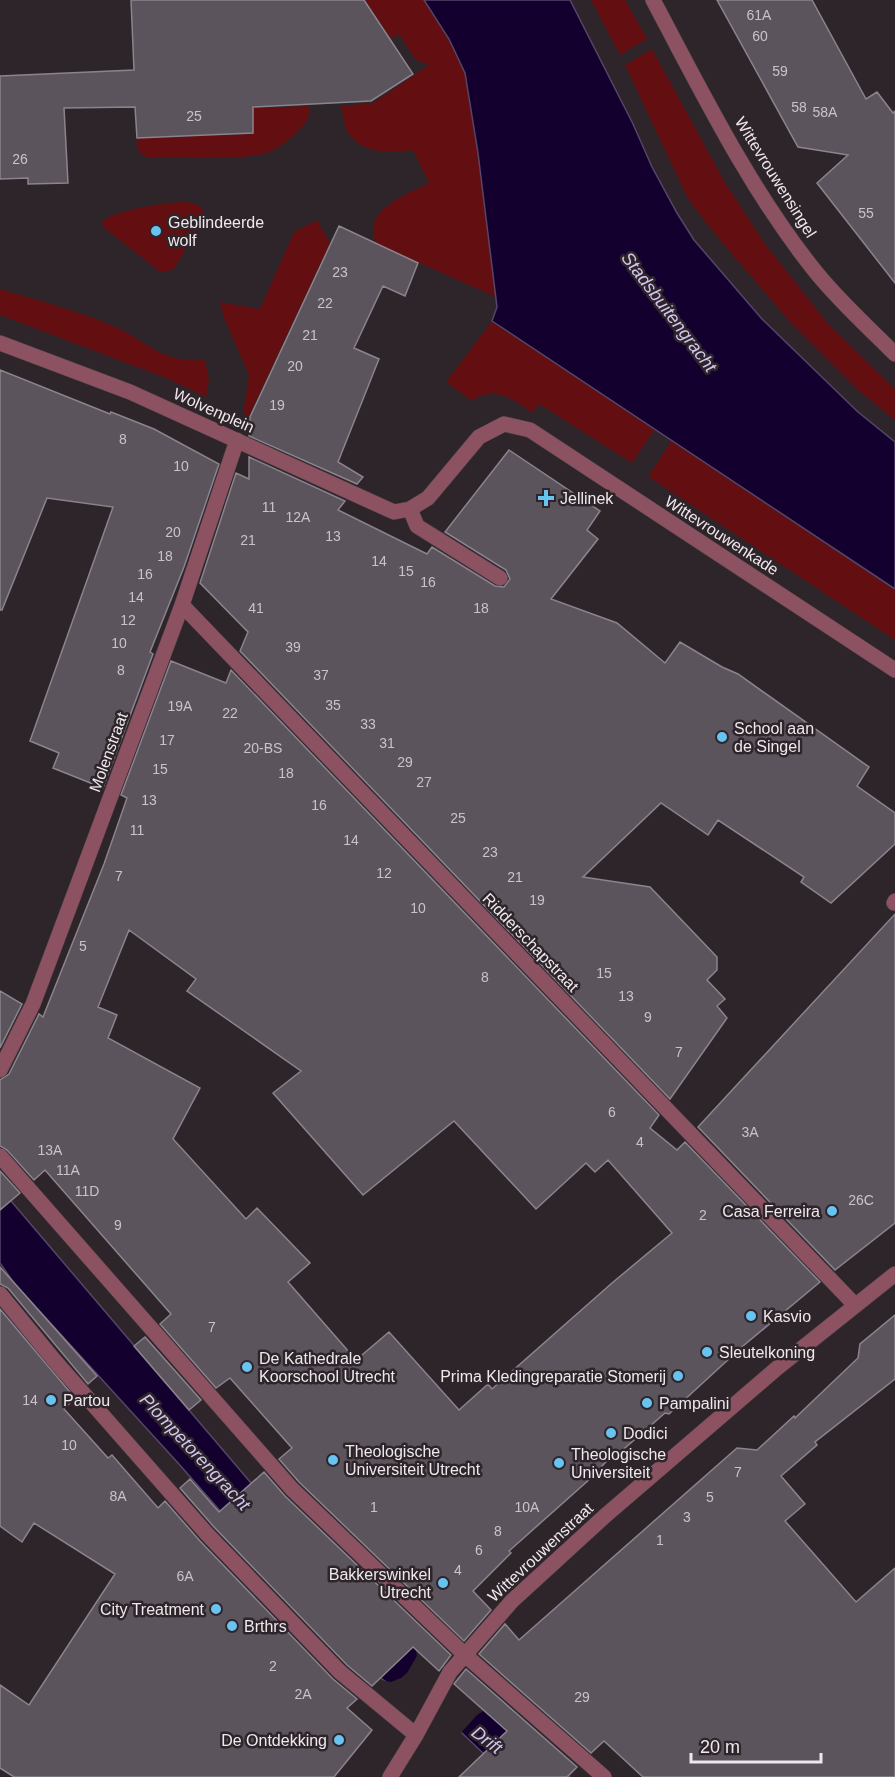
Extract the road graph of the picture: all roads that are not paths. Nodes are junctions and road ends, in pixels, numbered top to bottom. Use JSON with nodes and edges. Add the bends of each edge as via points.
{"nodes":[{"id":1,"x":653,"y":0,"type":"edge"},
{"id":2,"x":0,"y":343,"type":"edge"},
{"id":3,"x":895,"y":354,"type":"edge"},
{"id":4,"x":237,"y":440,"type":"junction"},
{"id":5,"x":410,"y":509,"type":"junction"},
{"id":6,"x":500,"y":578,"type":"dead end"},
{"id":7,"x":182,"y":605,"type":"junction"},
{"id":8,"x":895,"y":670,"type":"edge"},
{"id":9,"x":0,"y":1070,"type":"edge"},
{"id":10,"x":0,"y":1156,"type":"edge"},
{"id":11,"x":895,"y":1274,"type":"edge"},
{"id":12,"x":0,"y":1294,"type":"edge"},
{"id":13,"x":855,"y":1305,"type":"junction"},
{"id":14,"x":464,"y":1654,"type":"junction"},
{"id":15,"x":416,"y":1735,"type":"junction"},
{"id":16,"x":390,"y":1777,"type":"edge"},
{"id":17,"x":604,"y":1777,"type":"edge"}],
"edges":[{"from":1,"to":3,"type":"street","name":"Wittevrouwensingel","via":[[747,171],[785,230],[815,272]]},
{"from":2,"to":4,"type":"street","name":"Wolvenplein","via":[[130,392]]},
{"from":4,"to":5,"type":"street","name":"Wolvenplein","via":[[394,512]]},
{"from":4,"to":7,"type":"street","name":"Molenstraat"},
{"from":5,"to":6,"type":"street","via":[[417,526]]},
{"from":5,"to":8,"type":"street","name":"Wittevrouwenkade","via":[[428,498],[479,437],[504,424],[530,430]]},
{"from":7,"to":9,"type":"street","name":"Molenstraat","via":[[33,1004]]},
{"from":7,"to":13,"type":"street","name":"Ridderschapstraat"},
{"from":10,"to":14,"type":"street","via":[[292,1489]]},
{"from":11,"to":13,"type":"street","name":"Wittevrouwenstraat"},
{"from":12,"to":15,"type":"street","via":[[207,1534],[340,1672]]},
{"from":13,"to":14,"type":"street","name":"Wittevrouwenstraat","via":[[606,1515],[512,1601]]},
{"from":14,"to":15,"type":"street","name":"Wittevrouwenstraat"},
{"from":14,"to":17,"type":"street"},
{"from":15,"to":16,"type":"street","name":"Wittevrouwenstraat"}]}
